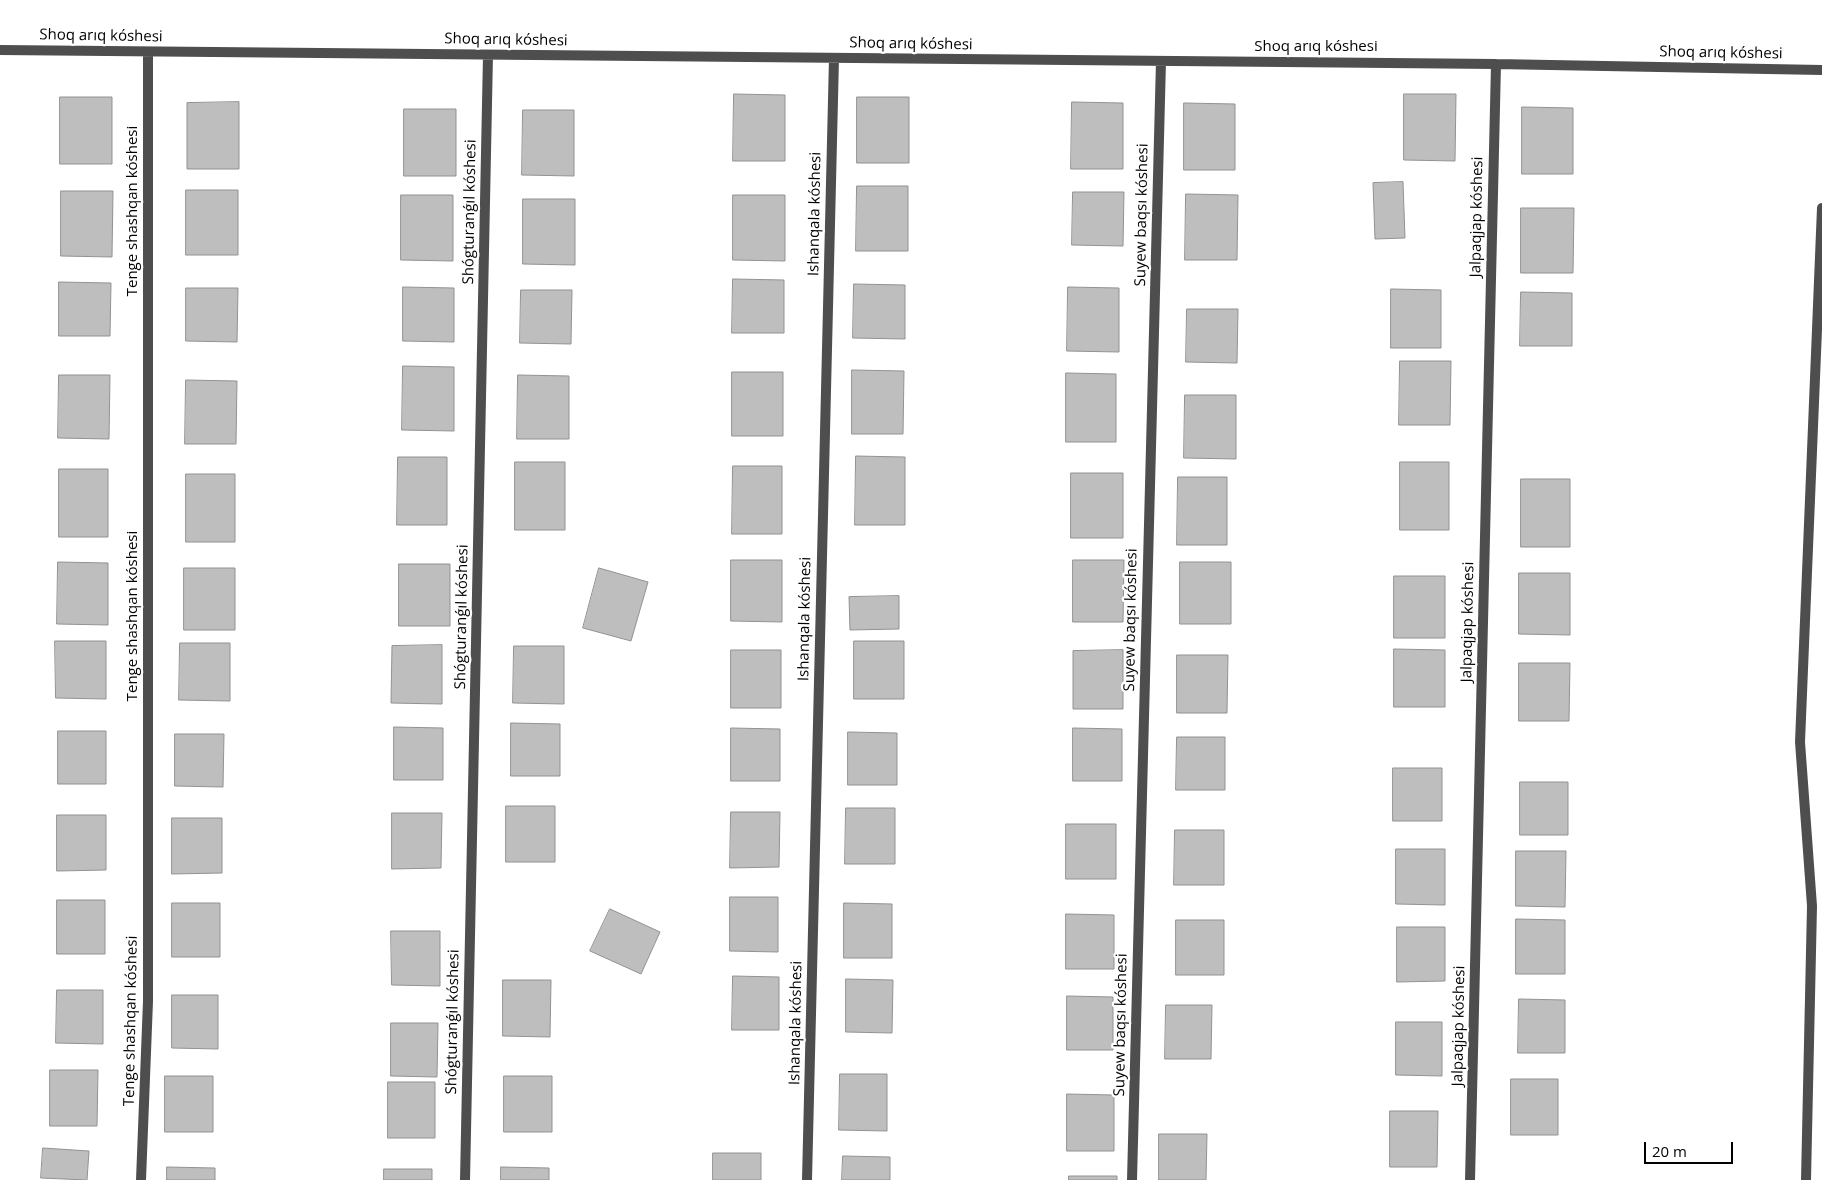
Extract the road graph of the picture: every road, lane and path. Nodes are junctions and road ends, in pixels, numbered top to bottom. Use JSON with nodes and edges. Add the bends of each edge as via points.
{"nodes":[{"id":1,"x":0,"y":50,"type":"edge"},
{"id":2,"x":148,"y":52,"type":"junction"},
{"id":3,"x":488,"y":55,"type":"junction"},
{"id":4,"x":834,"y":58,"type":"junction"},
{"id":5,"x":1161,"y":61,"type":"junction"},
{"id":6,"x":1496,"y":64,"type":"junction"},
{"id":7,"x":1822,"y":70,"type":"edge"},
{"id":8,"x":1822,"y":208,"type":"edge"},
{"id":9,"x":141,"y":1180,"type":"edge"},
{"id":10,"x":465,"y":1180,"type":"edge"},
{"id":11,"x":807,"y":1180,"type":"edge"},
{"id":12,"x":1132,"y":1180,"type":"edge"},
{"id":13,"x":1470,"y":1180,"type":"edge"},
{"id":14,"x":1806,"y":1180,"type":"edge"}],
"edges":[{"from":1,"to":2,"type":"street","name":"Shoq arıq kóshesi"},
{"from":2,"to":3,"type":"street","name":"Shoq arıq kóshesi"},
{"from":2,"to":9,"type":"street","name":"Tenge shashqan kóshesi","via":[[148,1001]]},
{"from":3,"to":4,"type":"street","name":"Shoq arıq kóshesi"},
{"from":3,"to":10,"type":"street","name":"Shógturanǵıl kóshesi"},
{"from":4,"to":5,"type":"street","name":"Shoq arıq kóshesi"},
{"from":4,"to":11,"type":"street","name":"Ishanqala kóshesi"},
{"from":5,"to":6,"type":"street","name":"Shoq arıq kóshesi"},
{"from":5,"to":12,"type":"street","name":"Suyew baqsı kóshesi"},
{"from":6,"to":7,"type":"street","name":"Shoq arıq kóshesi"},
{"from":6,"to":13,"type":"street","name":"Jalpaqjap kóshesi"},
{"from":8,"to":14,"type":"street","via":[[1800,742],[1812,906]]}]}
